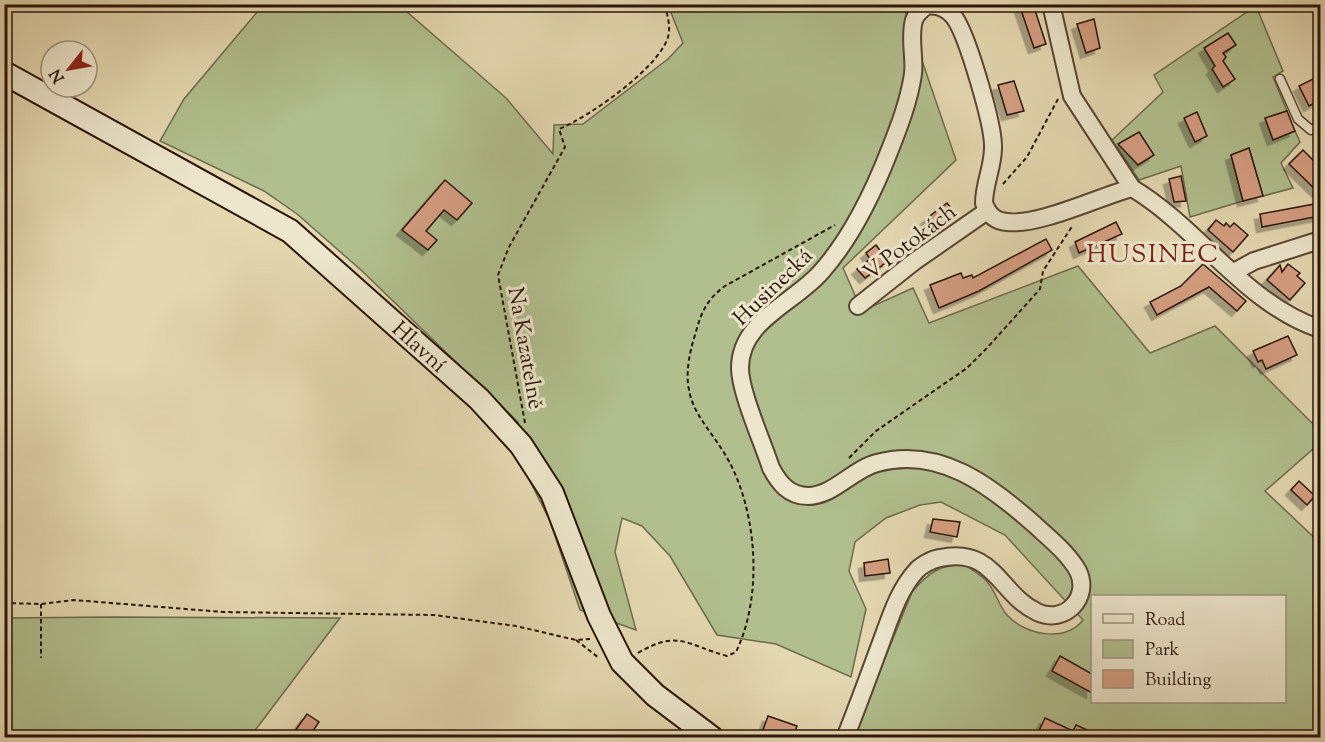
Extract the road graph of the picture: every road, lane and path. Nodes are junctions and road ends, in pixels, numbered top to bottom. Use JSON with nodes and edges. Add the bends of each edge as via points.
{"nodes":[{"id":1,"x":665,"y":4,"type":"edge"},
{"id":2,"x":1051,"y":4,"type":"edge"},
{"id":3,"x":4,"y":73,"type":"edge"},
{"id":4,"x":1280,"y":79,"type":"dead end"},
{"id":5,"x":1067,"y":84,"type":"junction"},
{"id":6,"x":1320,"y":126,"type":"edge"},
{"id":7,"x":1132,"y":188,"type":"junction"},
{"id":8,"x":984,"y":192,"type":"junction"},
{"id":9,"x":1084,"y":204,"type":"junction"},
{"id":10,"x":987,"y":211,"type":"junction"},
{"id":11,"x":836,"y":225,"type":"dead end"},
{"id":12,"x":1320,"y":240,"type":"edge"},
{"id":13,"x":1234,"y":272,"type":"junction"},
{"id":14,"x":858,"y":306,"type":"dead end"},
{"id":15,"x":1320,"y":329,"type":"edge"},
{"id":16,"x":521,"y":445,"type":"junction"},
{"id":17,"x":835,"y":486,"type":"junction"},
{"id":18,"x":4,"y":603,"type":"edge"},
{"id":19,"x":41,"y":604,"type":"junction"},
{"id":20,"x":608,"y":637,"type":"junction"},
{"id":21,"x":41,"y":658,"type":"dead end"},
{"id":22,"x":622,"y":662,"type":"junction"},
{"id":23,"x":712,"y":738,"type":"edge"},
{"id":24,"x":845,"y":738,"type":"edge"}],
"edges":[{"from":1,"to":16,"type":"path","name":"Na Kazatelně","via":[[670,27],[658,55],[604,105],[559,129],[565,147],[509,247],[498,275],[527,431]]},
{"from":2,"to":5,"type":"street"},
{"from":3,"to":16,"type":"street","name":"Hlavní","via":[[290,231],[479,399]]},
{"from":4,"to":6,"type":"lane","via":[[1298,119],[1311,130]]},
{"from":5,"to":7,"type":"street","via":[[1076,107]]},
{"from":5,"to":8,"type":"path","via":[[1028,157],[1010,178]]},
{"from":7,"to":9,"type":"street"},
{"from":7,"to":13,"type":"street","via":[[1167,211]]},
{"from":8,"to":10,"type":"street","name":"Husinecká"},
{"from":8,"to":17,"type":"street","name":"Husinecká","via":[[994,147],[962,30],[943,7],[926,6],[914,19],[913,74],[907,101],[889,153],[863,207],[823,271],[804,291],[758,324],[741,356],[740,370],[748,399],[779,483],[790,492],[810,496]]},
{"from":9,"to":10,"type":"street","via":[[1017,222],[995,219]]},
{"from":9,"to":17,"type":"path","via":[[1032,298],[967,368],[869,438],[849,458]]},
{"from":10,"to":14,"type":"street","name":"V Potokách"},
{"from":11,"to":22,"type":"path","via":[[711,297],[703,307],[693,342],[687,375],[691,401],[734,472],[750,534],[753,594],[742,640],[736,652],[726,656],[686,641],[662,641]]},
{"from":12,"to":13,"type":"street","via":[[1254,261]]},
{"from":13,"to":15,"type":"street","via":[[1287,315]]},
{"from":16,"to":20,"type":"street","name":"Hlavní","via":[[552,493]]},
{"from":17,"to":24,"type":"street","name":"Husinecká","via":[[877,463],[902,459],[960,470],[997,491],[1054,542],[1078,572],[1082,584],[1081,595],[1067,611],[1057,616],[1046,615],[1026,604],[992,569],[977,560],[959,556],[938,558],[917,569],[891,616]]},
{"from":18,"to":19,"type":"path"},
{"from":19,"to":20,"type":"path","via":[[74,600],[223,612],[434,615],[516,626],[576,640]]},
{"from":19,"to":21,"type":"path"},
{"from":20,"to":22,"type":"street","name":"Hlavní"},
{"from":22,"to":23,"type":"street","name":"Hlavní","via":[[655,695]]}]}
